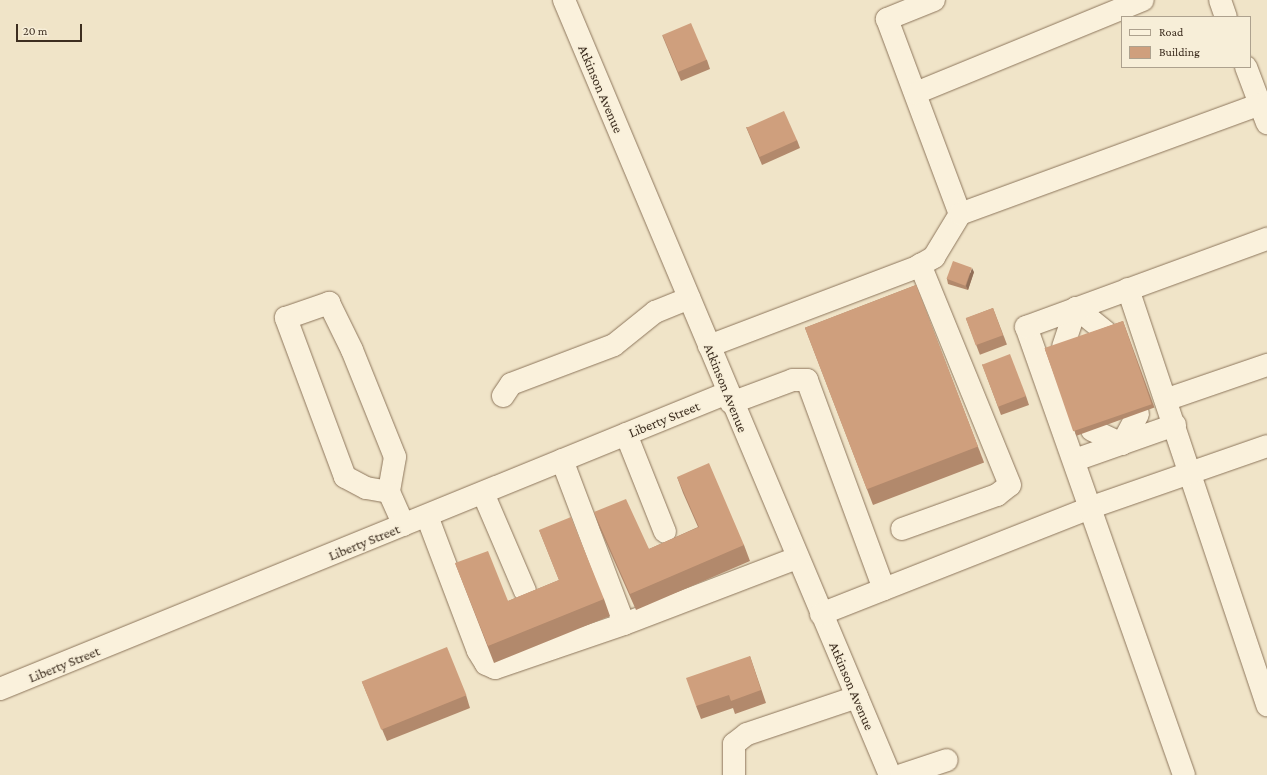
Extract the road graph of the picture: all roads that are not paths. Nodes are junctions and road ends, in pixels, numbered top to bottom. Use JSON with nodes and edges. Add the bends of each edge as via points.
{"nodes":[{"id":1,"x":564,"y":0,"type":"edge"},
{"id":2,"x":934,"y":0,"type":"edge"},
{"id":3,"x":1143,"y":0,"type":"edge"},
{"id":4,"x":1220,"y":0,"type":"edge"},
{"id":5,"x":1226,"y":16,"type":"edge"},
{"id":6,"x":1246,"y":68,"type":"edge"},
{"id":7,"x":916,"y":94,"type":"junction"},
{"id":8,"x":1263,"y":114,"type":"edge"},
{"id":9,"x":960,"y":214,"type":"junction"},
{"id":10,"x":1267,"y":239,"type":"edge"},
{"id":11,"x":920,"y":265,"type":"junction"},
{"id":12,"x":1128,"y":289,"type":"junction"},
{"id":13,"x":689,"y":298,"type":"junction"},
{"id":14,"x":1076,"y":308,"type":"junction"},
{"id":15,"x":1106,"y":332,"type":"edge"},
{"id":16,"x":709,"y":346,"type":"junction"},
{"id":17,"x":1063,"y":347,"type":"edge"},
{"id":18,"x":1267,"y":365,"type":"edge"},
{"id":19,"x":503,"y":396,"type":"dead end"},
{"id":20,"x":729,"y":398,"type":"junction"},
{"id":21,"x":1168,"y":399,"type":"junction"},
{"id":22,"x":1138,"y":414,"type":"edge"},
{"id":23,"x":1175,"y":425,"type":"junction"},
{"id":24,"x":1092,"y":430,"type":"edge"},
{"id":25,"x":626,"y":434,"type":"junction"},
{"id":26,"x":1122,"y":444,"type":"junction"},
{"id":27,"x":1267,"y":446,"type":"edge"},
{"id":28,"x":562,"y":460,"type":"junction"},
{"id":29,"x":1075,"y":460,"type":"junction"},
{"id":30,"x":1191,"y":474,"type":"junction"},
{"id":31,"x":389,"y":492,"type":"junction"},
{"id":32,"x":483,"y":493,"type":"junction"},
{"id":33,"x":1092,"y":507,"type":"junction"},
{"id":34,"x":427,"y":516,"type":"junction"},
{"id":35,"x":404,"y":525,"type":"junction"},
{"id":36,"x":902,"y":529,"type":"dead end"},
{"id":37,"x":665,"y":532,"type":"dead end"},
{"id":38,"x":797,"y":558,"type":"junction"},
{"id":39,"x":884,"y":589,"type":"junction"},
{"id":40,"x":525,"y":591,"type":"dead end"},
{"id":41,"x":822,"y":614,"type":"junction"},
{"id":42,"x":624,"y":624,"type":"junction"},
{"id":43,"x":1263,"y":681,"type":"edge"},
{"id":44,"x":0,"y":689,"type":"edge"},
{"id":45,"x":857,"y":697,"type":"junction"},
{"id":46,"x":1267,"y":705,"type":"edge"},
{"id":47,"x":946,"y":760,"type":"dead end"},
{"id":48,"x":734,"y":775,"type":"edge"},
{"id":49,"x":890,"y":775,"type":"edge"},
{"id":50,"x":902,"y":775,"type":"edge"},
{"id":51,"x":1184,"y":775,"type":"edge"}],
"edges":[{"from":1,"to":13,"type":"street","name":"Atkinson Avenue"},
{"from":2,"to":7,"type":"street","via":[[887,19]]},
{"from":3,"to":7,"type":"street"},
{"from":4,"to":5,"type":"street"},
{"from":6,"to":8,"type":"street"},
{"from":7,"to":9,"type":"street"},
{"from":8,"to":9,"type":"street"},
{"from":9,"to":11,"type":"street","via":[[934,257]]},
{"from":10,"to":12,"type":"street"},
{"from":11,"to":16,"type":"street"},
{"from":11,"to":36,"type":"street","via":[[1010,485],[996,496]]},
{"from":12,"to":14,"type":"street"},
{"from":12,"to":21,"type":"street"},
{"from":13,"to":16,"type":"street","name":"Atkinson Avenue"},
{"from":13,"to":19,"type":"street","via":[[655,312],[614,345],[511,384]]},
{"from":14,"to":15,"type":"street"},
{"from":14,"to":17,"type":"street"},
{"from":14,"to":29,"type":"street","via":[[1026,327]]},
{"from":16,"to":20,"type":"street","name":"Atkinson Avenue"},
{"from":18,"to":21,"type":"street"},
{"from":20,"to":25,"type":"street","name":"Liberty Street"},
{"from":20,"to":38,"type":"street","name":"Atkinson Avenue"},
{"from":20,"to":39,"type":"street","name":"Liberty Street","via":[[793,380],[808,380]]},
{"from":21,"to":23,"type":"street"},
{"from":22,"to":26,"type":"street"},
{"from":23,"to":26,"type":"street"},
{"from":23,"to":30,"type":"street"},
{"from":24,"to":26,"type":"street"},
{"from":25,"to":28,"type":"street","name":"Liberty Street"},
{"from":25,"to":37,"type":"street"},
{"from":26,"to":29,"type":"street"},
{"from":27,"to":30,"type":"street"},
{"from":28,"to":32,"type":"street","name":"Liberty Street"},
{"from":28,"to":42,"type":"street"},
{"from":29,"to":33,"type":"street"},
{"from":30,"to":33,"type":"street"},
{"from":30,"to":43,"type":"street"},
{"from":31,"to":31,"type":"street","via":[[366,488],[345,477],[286,318],[329,303],[352,350],[394,457]]},
{"from":31,"to":35,"type":"street"},
{"from":32,"to":34,"type":"street","name":"Liberty Street"},
{"from":32,"to":40,"type":"street"},
{"from":33,"to":39,"type":"street"},
{"from":33,"to":51,"type":"street"},
{"from":34,"to":35,"type":"street","name":"Liberty Street"},
{"from":34,"to":42,"type":"street","via":[[478,651],[486,664],[495,668]]},
{"from":35,"to":44,"type":"street","name":"Liberty Street"},
{"from":38,"to":41,"type":"street","name":"Atkinson Avenue"},
{"from":38,"to":42,"type":"street"},
{"from":39,"to":41,"type":"street"},
{"from":41,"to":45,"type":"street","name":"Atkinson Avenue"},
{"from":43,"to":46,"type":"street"},
{"from":45,"to":48,"type":"street","via":[[747,734],[734,744]]},
{"from":45,"to":49,"type":"street","name":"Atkinson Avenue"},
{"from":47,"to":50,"type":"street"}]}
